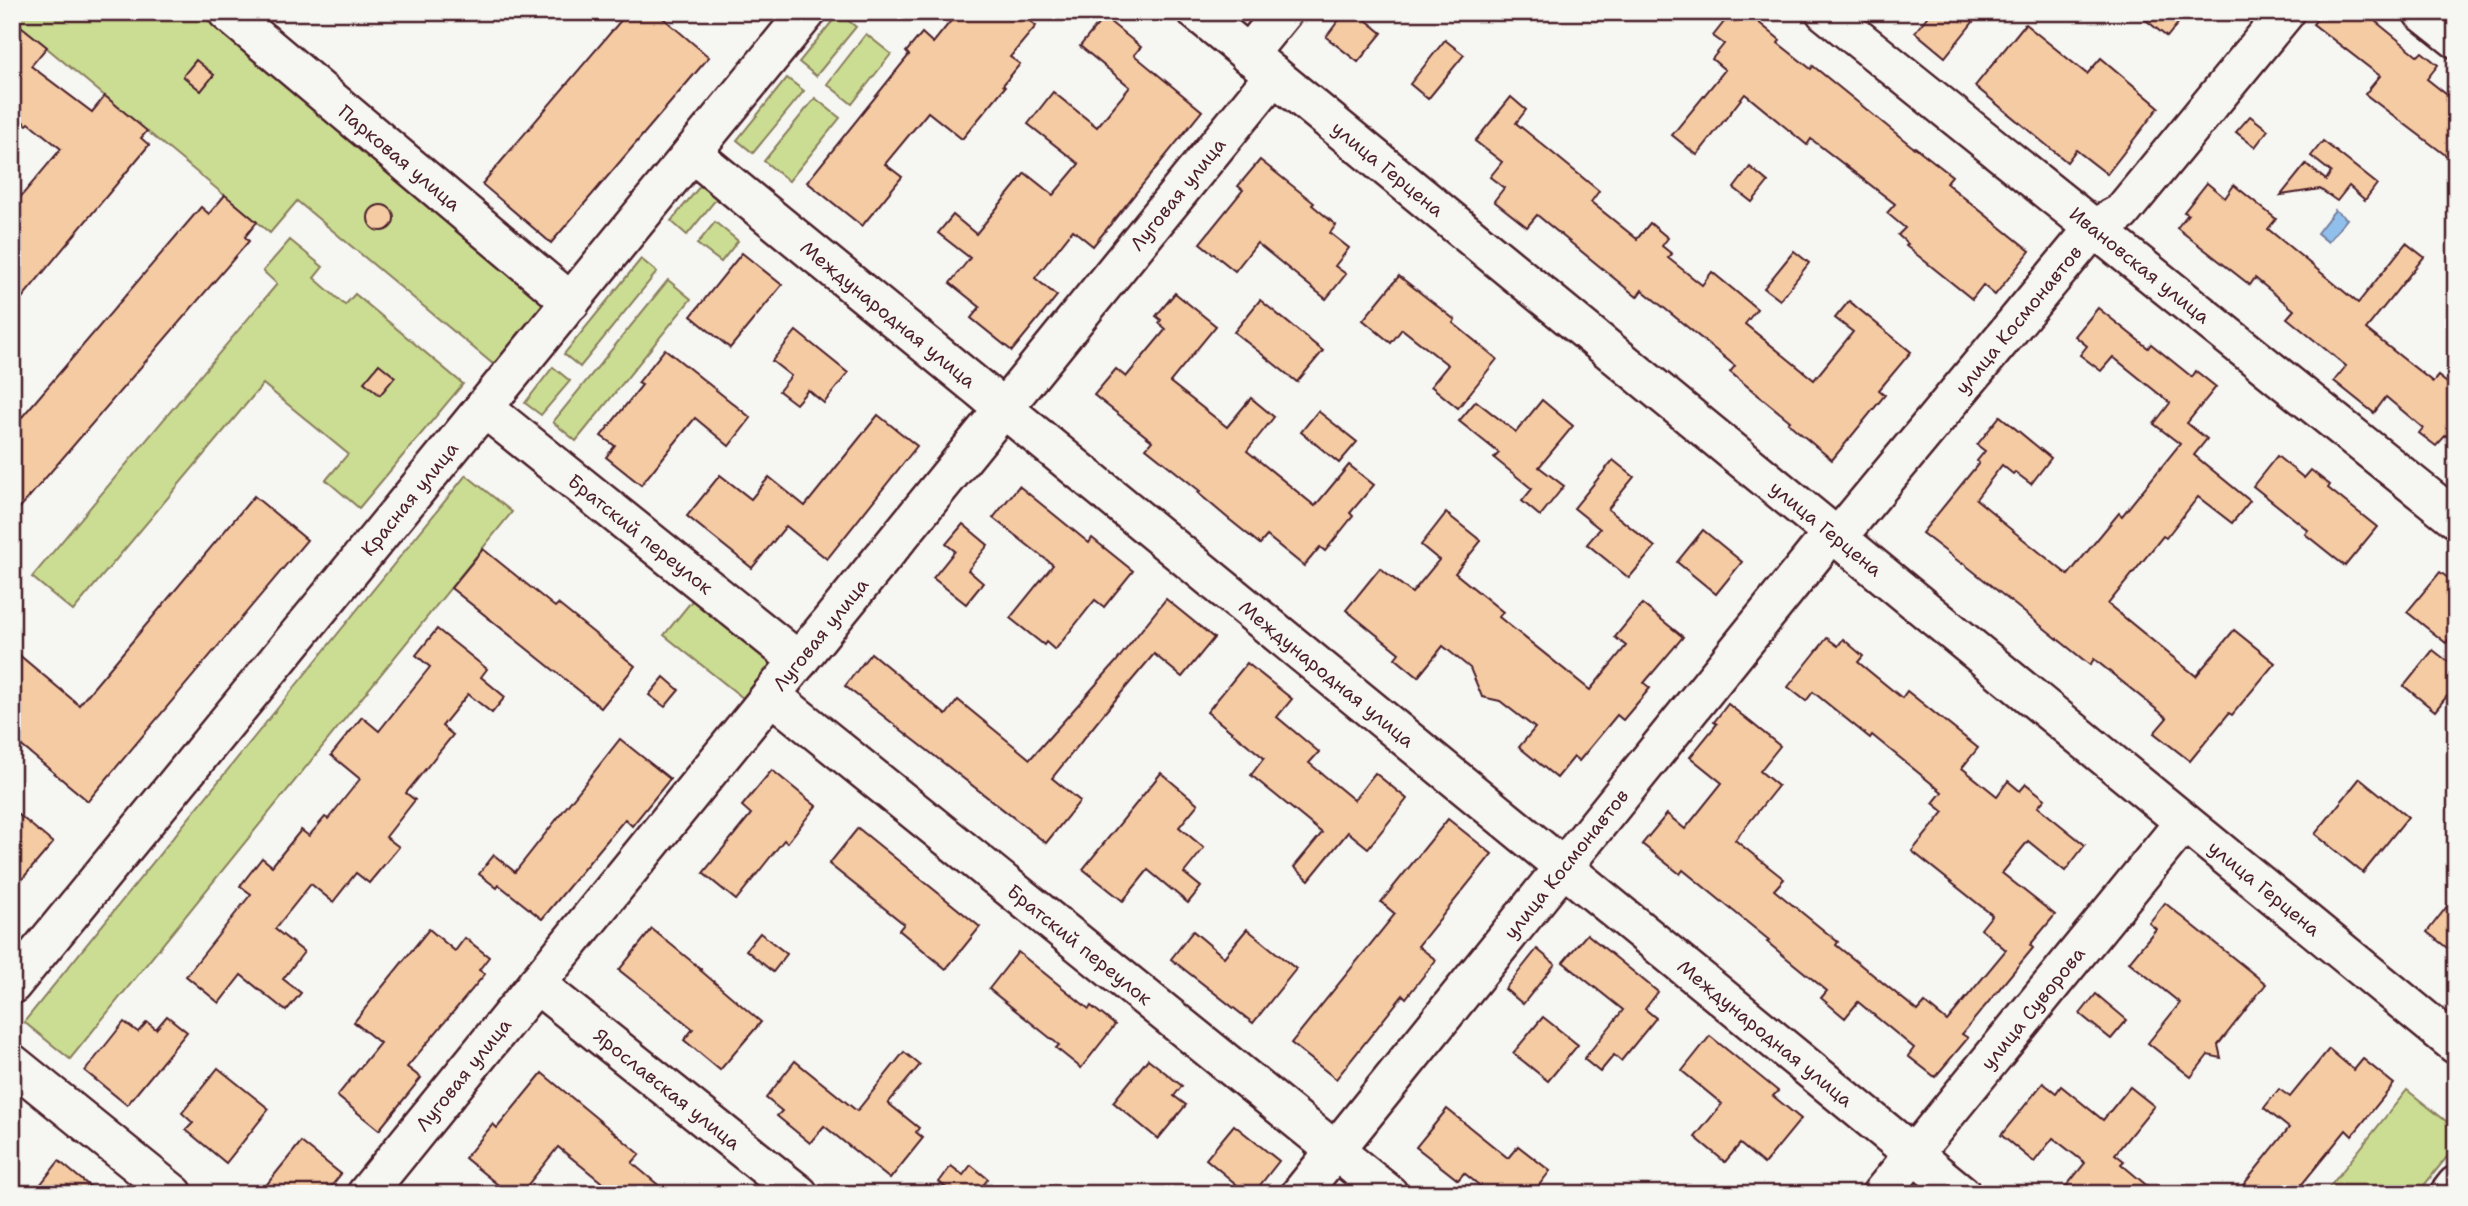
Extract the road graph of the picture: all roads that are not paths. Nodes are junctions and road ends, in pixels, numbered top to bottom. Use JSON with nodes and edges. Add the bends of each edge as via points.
{"nodes":[{"id":1,"x":227,"y":12,"type":"edge"},
{"id":2,"x":807,"y":12,"type":"edge"},
{"id":3,"x":1197,"y":12,"type":"edge"},
{"id":4,"x":1283,"y":12,"type":"edge"},
{"id":5,"x":1825,"y":12,"type":"edge"},
{"id":6,"x":2286,"y":12,"type":"edge"},
{"id":7,"x":2423,"y":12,"type":"edge"},
{"id":8,"x":2456,"y":39,"type":"edge"},
{"id":9,"x":1261,"y":65,"type":"junction"},
{"id":10,"x":692,"y":153,"type":"junction"},
{"id":11,"x":2094,"y":228,"type":"junction"},
{"id":12,"x":571,"y":302,"type":"junction"},
{"id":13,"x":484,"y":408,"type":"junction"},
{"id":14,"x":1005,"y":410,"type":"junction"},
{"id":15,"x":2456,"y":519,"type":"edge"},
{"id":16,"x":1835,"y":536,"type":"junction"},
{"id":17,"x":799,"y":661,"type":"junction"},
{"id":18,"x":771,"y":695,"type":"junction"},
{"id":19,"x":2184,"y":822,"type":"junction"},
{"id":20,"x":1563,"y":867,"type":"junction"},
{"id":21,"x":536,"y":984,"type":"junction"},
{"id":22,"x":12,"y":985,"type":"edge"},
{"id":23,"x":2456,"y":1045,"type":"edge"},
{"id":24,"x":12,"y":1063,"type":"edge"},
{"id":25,"x":1335,"y":1150,"type":"junction"},
{"id":26,"x":1913,"y":1154,"type":"junction"},
{"id":27,"x":2456,"y":1185,"type":"edge"},
{"id":28,"x":174,"y":1194,"type":"edge"},
{"id":29,"x":366,"y":1194,"type":"edge"},
{"id":30,"x":799,"y":1194,"type":"edge"},
{"id":31,"x":1300,"y":1194,"type":"edge"},
{"id":32,"x":1389,"y":1194,"type":"edge"},
{"id":33,"x":1881,"y":1194,"type":"edge"},
{"id":34,"x":1962,"y":1194,"type":"edge"},
{"id":35,"x":2449,"y":1194,"type":"edge"}],
"edges":[{"from":1,"to":12,"type":"street","name":"Парковая улица"},
{"from":2,"to":10,"type":"street","name":"Красная улица"},
{"from":3,"to":9,"type":"street","name":"улица Герцена"},
{"from":4,"to":9,"type":"street","name":"Луговая улица"},
{"from":5,"to":11,"type":"street","name":"Ивановская улица"},
{"from":6,"to":11,"type":"street","name":"улица Космонавтов","via":[[2120,213]]},
{"from":7,"to":8,"type":"street"},
{"from":9,"to":14,"type":"street","name":"Луговая улица"},
{"from":9,"to":16,"type":"street","name":"улица Герцена"},
{"from":10,"to":12,"type":"street","name":"Красная улица"},
{"from":10,"to":14,"type":"street","name":"Международная улица"},
{"from":11,"to":15,"type":"street","name":"Ивановская улица"},
{"from":11,"to":16,"type":"street","name":"улица Космонавтов"},
{"from":12,"to":13,"type":"street","name":"Красная улица"},
{"from":13,"to":17,"type":"street","name":"Братский переулок"},
{"from":13,"to":22,"type":"street","name":"Красная улица"},
{"from":14,"to":17,"type":"street","name":"Луговая улица"},
{"from":14,"to":20,"type":"street","name":"Международная улица"},
{"from":16,"to":19,"type":"street","name":"улица Герцена"},
{"from":16,"to":20,"type":"street","name":"улица Космонавтов"},
{"from":17,"to":18,"type":"street","name":"Луговая улица"},
{"from":18,"to":21,"type":"street","name":"Луговая улица"},
{"from":18,"to":25,"type":"street","name":"Братский переулок"},
{"from":19,"to":23,"type":"street","name":"улица Герцена"},
{"from":19,"to":26,"type":"street","name":"улица Суворова"},
{"from":20,"to":25,"type":"street","name":"улица Космонавтов"},
{"from":20,"to":26,"type":"street","name":"Международная улица"},
{"from":21,"to":29,"type":"street","name":"Луговая улица"},
{"from":21,"to":30,"type":"street","name":"Ярославская улица"},
{"from":24,"to":28,"type":"street"},
{"from":25,"to":31,"type":"street","name":"улица Космонавтов"},
{"from":25,"to":32,"type":"street","name":"Братский переулок"},
{"from":26,"to":33,"type":"street","name":"улица Суворова"},
{"from":26,"to":34,"type":"street","name":"Международная улица"},
{"from":27,"to":35,"type":"street"}]}
